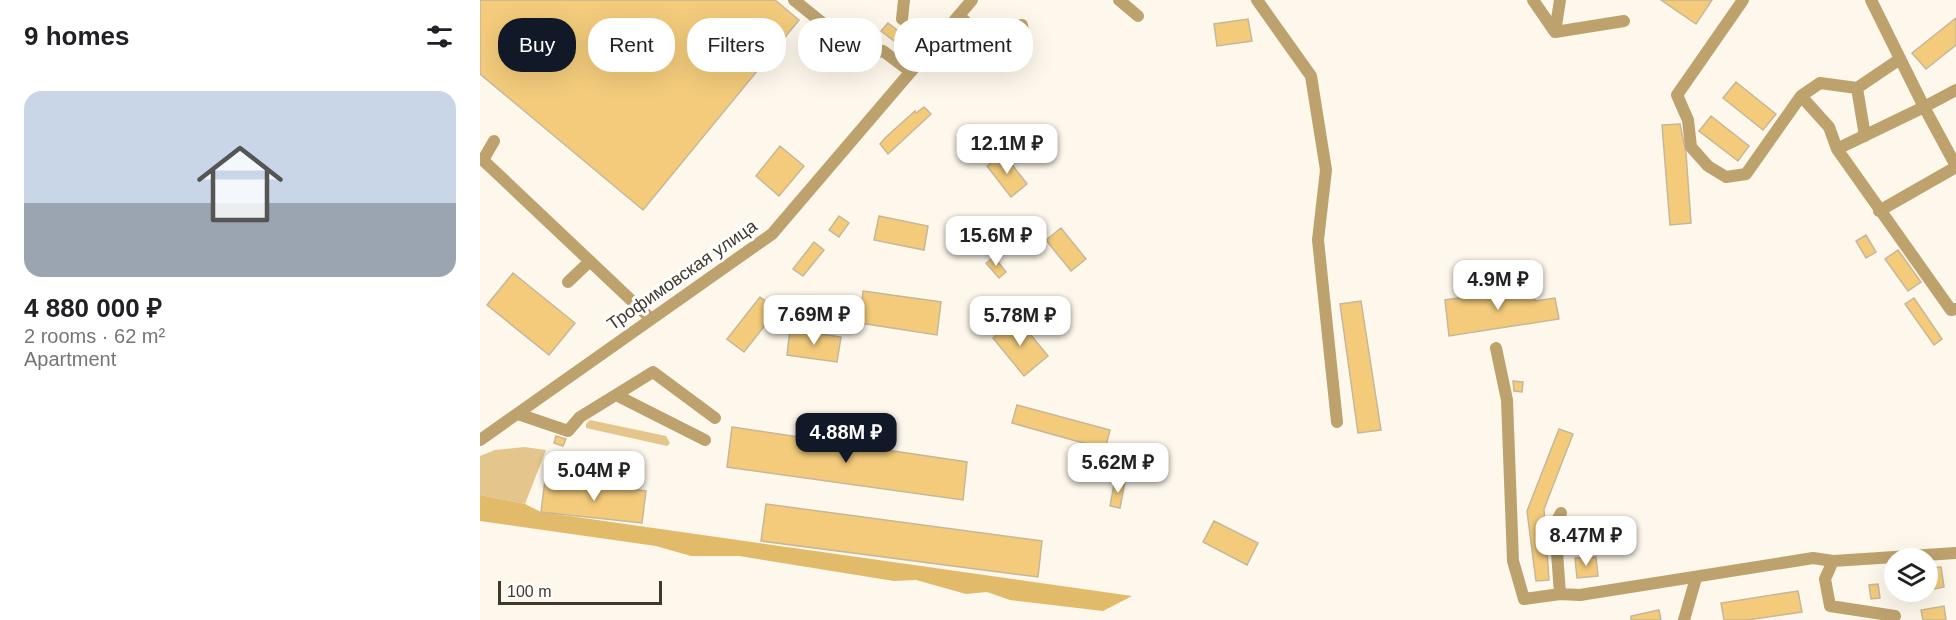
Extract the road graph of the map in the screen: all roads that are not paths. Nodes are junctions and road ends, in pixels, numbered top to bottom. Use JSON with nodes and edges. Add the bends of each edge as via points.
{"nodes":[{"id":1,"x":794,"y":0,"type":"edge"},
{"id":2,"x":904,"y":0,"type":"edge"},
{"id":3,"x":972,"y":0,"type":"edge"},
{"id":4,"x":1119,"y":0,"type":"edge"},
{"id":5,"x":1257,"y":0,"type":"edge"},
{"id":6,"x":1533,"y":0,"type":"edge"},
{"id":7,"x":1560,"y":0,"type":"edge"},
{"id":8,"x":1743,"y":0,"type":"edge"},
{"id":9,"x":1871,"y":0,"type":"edge"},
{"id":10,"x":959,"y":16,"type":"joint"},
{"id":11,"x":1138,"y":16,"type":"dead end"},
{"id":12,"x":902,"y":18,"type":"edge"},
{"id":13,"x":961,"y":18,"type":"edge"},
{"id":14,"x":1624,"y":21,"type":"dead end"},
{"id":15,"x":1555,"y":32,"type":"junction"},
{"id":16,"x":1900,"y":59,"type":"junction"},
{"id":17,"x":894,"y":60,"type":"edge"},
{"id":18,"x":910,"y":72,"type":"edge"},
{"id":19,"x":1857,"y":88,"type":"junction"},
{"id":20,"x":1956,"y":90,"type":"edge"},
{"id":21,"x":1801,"y":96,"type":"junction"},
{"id":22,"x":1924,"y":106,"type":"junction"},
{"id":23,"x":1864,"y":136,"type":"junction"},
{"id":24,"x":494,"y":141,"type":"dead end"},
{"id":25,"x":1837,"y":149,"type":"junction"},
{"id":26,"x":1956,"y":166,"type":"edge"},
{"id":27,"x":1879,"y":211,"type":"junction"},
{"id":28,"x":590,"y":261,"type":"junction"},
{"id":29,"x":568,"y":282,"type":"dead end"},
{"id":30,"x":1956,"y":309,"type":"edge"},
{"id":31,"x":650,"y":318,"type":"junction"},
{"id":32,"x":1496,"y":348,"type":"dead end"},
{"id":33,"x":616,"y":395,"type":"junction"},
{"id":34,"x":518,"y":414,"type":"junction"},
{"id":35,"x":715,"y":418,"type":"dead end"},
{"id":36,"x":1337,"y":422,"type":"dead end"},
{"id":37,"x":480,"y":440,"type":"edge"},
{"id":38,"x":705,"y":440,"type":"dead end"},
{"id":39,"x":1561,"y":513,"type":"dead end"},
{"id":40,"x":1956,"y":553,"type":"edge"},
{"id":41,"x":1833,"y":561,"type":"junction"},
{"id":42,"x":1696,"y":578,"type":"junction"},
{"id":43,"x":1560,"y":594,"type":"junction"},
{"id":44,"x":1896,"y":616,"type":"dead end"},
{"id":45,"x":1684,"y":620,"type":"edge"}],
"edges":[{"from":1,"to":17,"type":"street","via":[[862,55],[883,51]]},
{"from":2,"to":12,"type":"street"},
{"from":3,"to":10,"type":"street","name":"Трофимовская улица"},
{"from":4,"to":11,"type":"street"},
{"from":5,"to":36,"type":"street","via":[[1311,76],[1326,170],[1318,240]]},
{"from":6,"to":15,"type":"street"},
{"from":7,"to":15,"type":"street"},
{"from":8,"to":21,"type":"street","via":[[1677,95],[1688,120],[1691,147],[1708,166],[1726,177],[1746,174]]},
{"from":9,"to":16,"type":"street"},
{"from":10,"to":13,"type":"street"},
{"from":14,"to":15,"type":"street"},
{"from":16,"to":19,"type":"street"},
{"from":16,"to":22,"type":"street"},
{"from":18,"to":31,"type":"street","name":"Трофимовская улица","via":[[772,234]]},
{"from":19,"to":21,"type":"street","via":[[1820,84]]},
{"from":19,"to":23,"type":"street"},
{"from":20,"to":22,"type":"street"},
{"from":21,"to":25,"type":"street","via":[[1828,127]]},
{"from":22,"to":23,"type":"street"},
{"from":22,"to":26,"type":"street"},
{"from":23,"to":25,"type":"street"},
{"from":24,"to":28,"type":"street","via":[[483,160]]},
{"from":25,"to":27,"type":"street"},
{"from":26,"to":27,"type":"street"},
{"from":27,"to":30,"type":"street","via":[[1951,310]]},
{"from":28,"to":29,"type":"street"},
{"from":28,"to":31,"type":"street"},
{"from":31,"to":34,"type":"street","name":"Трофимовская улица"},
{"from":32,"to":43,"type":"street","via":[[1507,400],[1513,561],[1524,599]]},
{"from":33,"to":34,"type":"street","via":[[580,417],[568,431]]},
{"from":33,"to":35,"type":"street","via":[[653,372]]},
{"from":33,"to":38,"type":"street"},
{"from":34,"to":37,"type":"street","name":"Трофимовская улица"},
{"from":39,"to":43,"type":"street","via":[[1555,524]]},
{"from":40,"to":41,"type":"street"},
{"from":41,"to":42,"type":"street","via":[[1813,558]]},
{"from":41,"to":44,"type":"street","via":[[1825,579],[1830,606]]},
{"from":42,"to":43,"type":"street","via":[[1580,595]]},
{"from":42,"to":45,"type":"street"}]}
